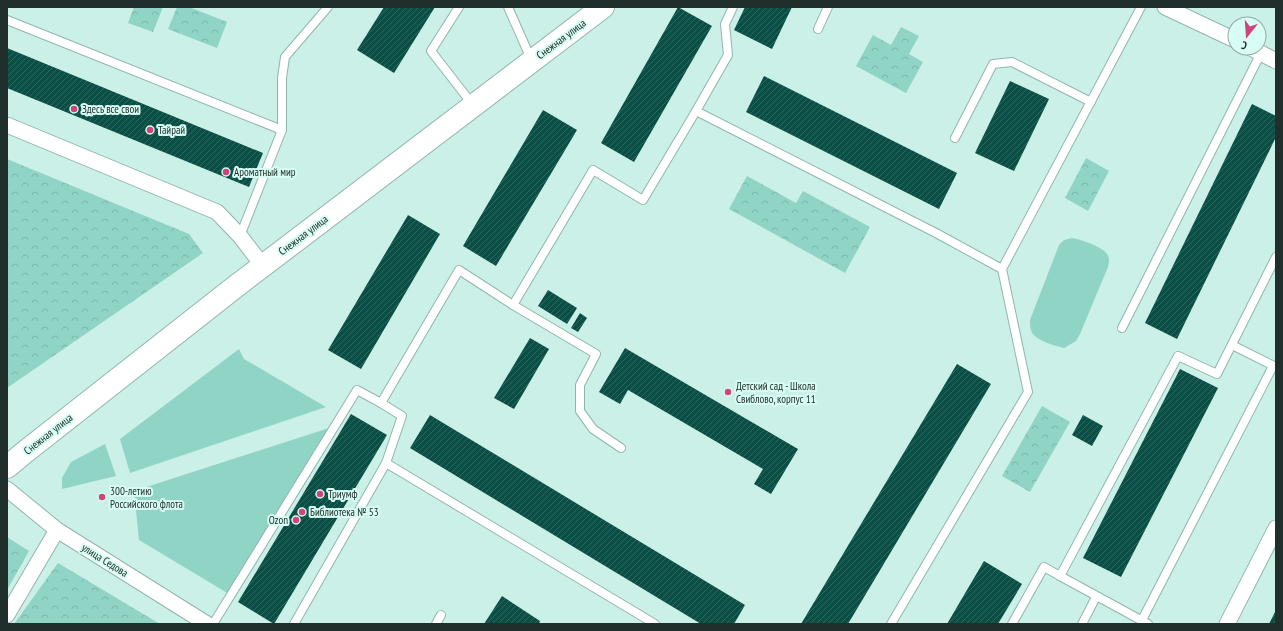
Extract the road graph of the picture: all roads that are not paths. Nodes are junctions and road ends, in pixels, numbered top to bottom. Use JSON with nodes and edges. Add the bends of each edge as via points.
{"nodes":[{"id":1,"x":328,"y":7,"type":"edge"},
{"id":2,"x":459,"y":7,"type":"edge"},
{"id":3,"x":508,"y":7,"type":"edge"},
{"id":4,"x":603,"y":7,"type":"edge"},
{"id":5,"x":733,"y":7,"type":"edge"},
{"id":6,"x":828,"y":7,"type":"edge"},
{"id":7,"x":1141,"y":7,"type":"edge"},
{"id":8,"x":1165,"y":7,"type":"edge"},
{"id":9,"x":7,"y":20,"type":"edge"},
{"id":10,"x":818,"y":29,"type":"dead end"},
{"id":11,"x":1227,"y":36,"type":"edge"},
{"id":12,"x":1253,"y":56,"type":"edge"},
{"id":13,"x":1267,"y":56,"type":"edge"},
{"id":14,"x":532,"y":60,"type":"junction"},
{"id":15,"x":1276,"y":61,"type":"edge"},
{"id":16,"x":1091,"y":102,"type":"junction"},
{"id":17,"x":474,"y":105,"type":"junction"},
{"id":18,"x":696,"y":111,"type":"junction"},
{"id":19,"x":7,"y":125,"type":"edge"},
{"id":20,"x":282,"y":130,"type":"junction"},
{"id":21,"x":956,"y":138,"type":"dead end"},
{"id":22,"x":240,"y":236,"type":"junction"},
{"id":23,"x":1276,"y":257,"type":"edge"},
{"id":24,"x":263,"y":266,"type":"junction"},
{"id":25,"x":1002,"y":269,"type":"junction"},
{"id":26,"x":513,"y":305,"type":"junction"},
{"id":27,"x":1122,"y":328,"type":"dead end"},
{"id":28,"x":1232,"y":345,"type":"junction"},
{"id":29,"x":1275,"y":366,"type":"edge"},
{"id":30,"x":381,"y":403,"type":"junction"},
{"id":31,"x":621,"y":448,"type":"dead end"},
{"id":32,"x":386,"y":463,"type":"junction"},
{"id":33,"x":7,"y":467,"type":"edge"},
{"id":34,"x":7,"y":489,"type":"edge"},
{"id":35,"x":1276,"y":528,"type":"edge"},
{"id":36,"x":57,"y":530,"type":"junction"},
{"id":37,"x":1060,"y":576,"type":"junction"},
{"id":38,"x":1096,"y":597,"type":"junction"},
{"id":39,"x":7,"y":615,"type":"edge"},
{"id":40,"x":441,"y":615,"type":"dead end"},
{"id":41,"x":1145,"y":622,"type":"edge"},
{"id":42,"x":207,"y":624,"type":"edge"},
{"id":43,"x":213,"y":624,"type":"edge"},
{"id":44,"x":294,"y":624,"type":"edge"},
{"id":45,"x":436,"y":624,"type":"edge"},
{"id":46,"x":655,"y":624,"type":"edge"},
{"id":47,"x":891,"y":624,"type":"edge"},
{"id":48,"x":1012,"y":624,"type":"edge"},
{"id":49,"x":1082,"y":624,"type":"edge"},
{"id":50,"x":1227,"y":624,"type":"edge"}],
"edges":[{"from":1,"to":20,"type":"lane","via":[[285,57],[282,78]]},
{"from":2,"to":17,"type":"lane","via":[[431,51]]},
{"from":3,"to":14,"type":"lane"},
{"from":4,"to":14,"type":"main road","name":"Снежная улица"},
{"from":5,"to":18,"type":"lane","via":[[725,24],[728,55]]},
{"from":6,"to":10,"type":"lane"},
{"from":7,"to":16,"type":"lane"},
{"from":8,"to":11,"type":"street"},
{"from":9,"to":20,"type":"lane"},
{"from":12,"to":27,"type":"lane"},
{"from":13,"to":15,"type":"street"},
{"from":14,"to":17,"type":"main road","name":"Снежная улица"},
{"from":16,"to":21,"type":"lane","via":[[1012,62],[993,64]]},
{"from":16,"to":25,"type":"lane"},
{"from":17,"to":24,"type":"main road","name":"Снежная улица"},
{"from":18,"to":25,"type":"lane"},
{"from":18,"to":26,"type":"lane","via":[[643,200],[593,170]]},
{"from":19,"to":22,"type":"street","via":[[217,212]]},
{"from":20,"to":22,"type":"lane"},
{"from":22,"to":24,"type":"street"},
{"from":23,"to":28,"type":"lane"},
{"from":24,"to":33,"type":"main road","name":"Снежная улица"},
{"from":25,"to":47,"type":"lane","via":[[1028,392]]},
{"from":26,"to":30,"type":"lane","via":[[459,270]]},
{"from":26,"to":31,"type":"lane","via":[[596,354],[580,385],[580,411],[593,429]]},
{"from":28,"to":29,"type":"lane"},
{"from":28,"to":37,"type":"lane","via":[[1217,374],[1178,356]]},
{"from":29,"to":41,"type":"lane"},
{"from":30,"to":32,"type":"lane","via":[[402,416]]},
{"from":30,"to":43,"type":"lane","via":[[358,390]]},
{"from":32,"to":44,"type":"lane"},
{"from":32,"to":46,"type":"lane"},
{"from":34,"to":36,"type":"street","name":"улица Седова"},
{"from":35,"to":50,"type":"street"},
{"from":36,"to":39,"type":"street"},
{"from":36,"to":42,"type":"street","name":"улица Седова"},
{"from":37,"to":38,"type":"lane"},
{"from":37,"to":48,"type":"lane","via":[[1044,567]]},
{"from":38,"to":41,"type":"lane"},
{"from":38,"to":49,"type":"lane"},
{"from":40,"to":45,"type":"lane"}]}
